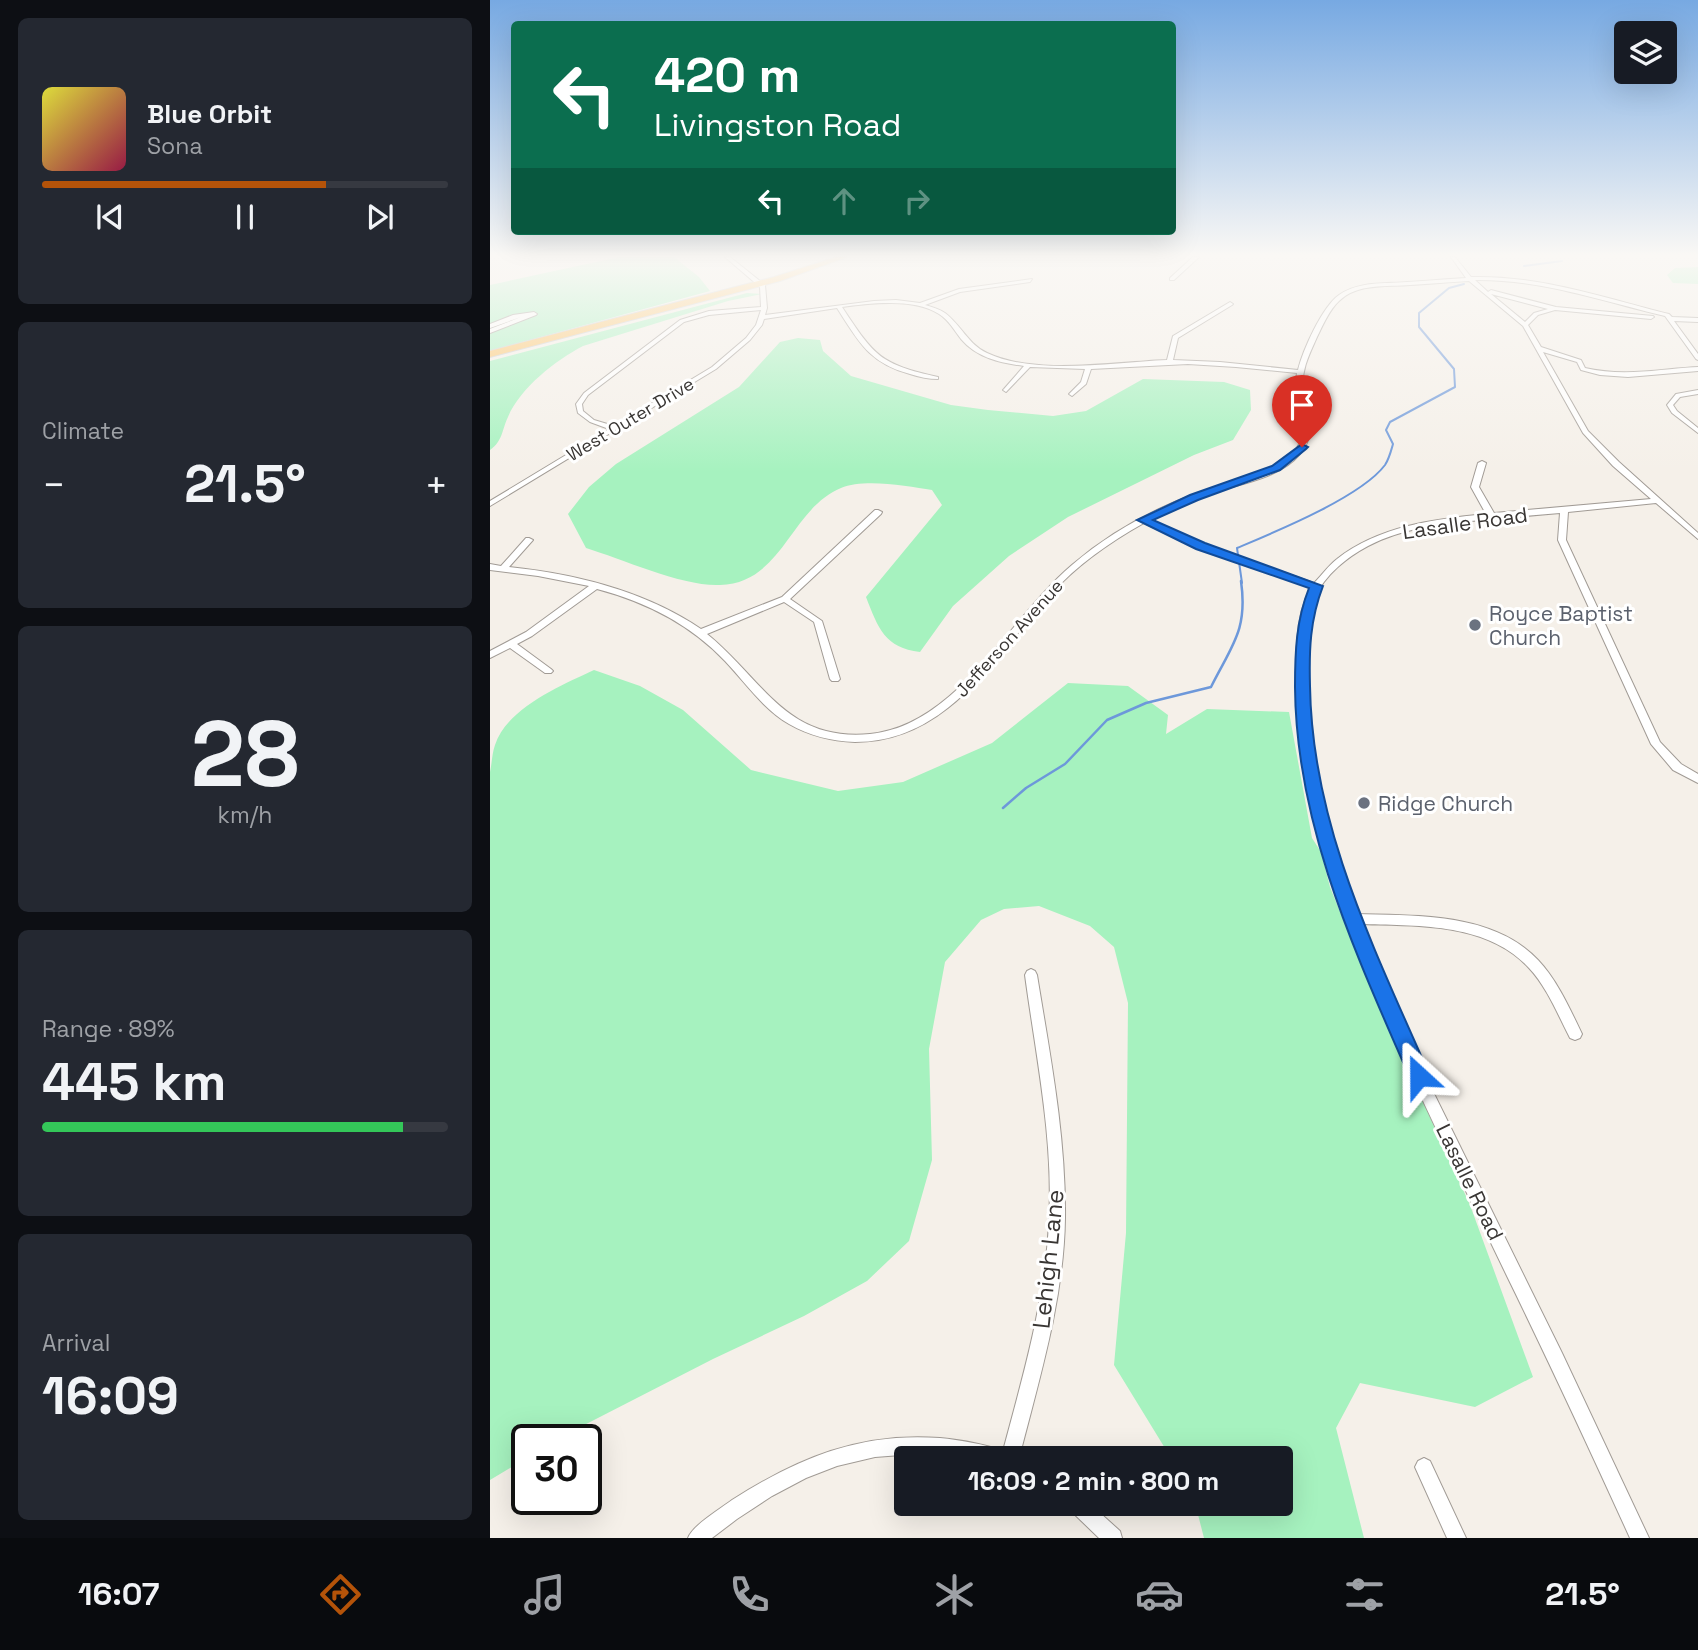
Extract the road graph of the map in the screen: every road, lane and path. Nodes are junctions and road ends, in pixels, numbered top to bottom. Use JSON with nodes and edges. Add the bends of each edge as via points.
{"nodes":[{"id":1,"x":588,"y":329,"type":"edge"},
{"id":2,"x":599,"y":329,"type":"edge"},
{"id":3,"x":672,"y":329,"type":"edge"},
{"id":4,"x":755,"y":329,"type":"edge"},
{"id":5,"x":855,"y":329,"type":"edge"},
{"id":6,"x":956,"y":329,"type":"edge"},
{"id":7,"x":1189,"y":329,"type":"edge"},
{"id":8,"x":1322,"y":329,"type":"edge"},
{"id":9,"x":1528,"y":329,"type":"edge"},
{"id":10,"x":1679,"y":329,"type":"edge"},
{"id":11,"x":1541,"y":349,"type":"junction"},
{"id":12,"x":490,"y":354,"type":"edge"},
{"id":13,"x":1698,"y":358,"type":"edge"},
{"id":14,"x":490,"y":359,"type":"edge"},
{"id":15,"x":1170,"y":362,"type":"junction"},
{"id":16,"x":1029,"y":366,"type":"junction"},
{"id":17,"x":1088,"y":366,"type":"junction"},
{"id":18,"x":1698,"y":369,"type":"edge"},
{"id":19,"x":1300,"y":372,"type":"junction"},
{"id":20,"x":936,"y":378,"type":"dead end"},
{"id":21,"x":1006,"y":390,"type":"dead end"},
{"id":22,"x":1698,"y":392,"type":"edge"},
{"id":23,"x":1072,"y":394,"type":"dead end"},
{"id":24,"x":615,"y":428,"type":"junction"},
{"id":25,"x":1698,"y":431,"type":"edge"},
{"id":26,"x":1482,"y":463,"type":"dead end"},
{"id":27,"x":1657,"y":500,"type":"junction"},
{"id":28,"x":490,"y":503,"type":"edge"},
{"id":29,"x":1564,"y":510,"type":"junction"},
{"id":30,"x":877,"y":512,"type":"dead end"},
{"id":31,"x":1492,"y":517,"type":"junction"},
{"id":32,"x":1143,"y":520,"type":"junction"},
{"id":33,"x":1698,"y":537,"type":"edge"},
{"id":34,"x":529,"y":540,"type":"dead end"},
{"id":35,"x":490,"y":567,"type":"edge"},
{"id":36,"x":503,"y":568,"type":"junction"},
{"id":37,"x":1316,"y":586,"type":"junction"},
{"id":38,"x":594,"y":587,"type":"junction"},
{"id":39,"x":785,"y":598,"type":"junction"},
{"id":40,"x":700,"y":633,"type":"junction"},
{"id":41,"x":512,"y":645,"type":"junction"},
{"id":42,"x":490,"y":656,"type":"edge"},
{"id":43,"x":548,"y":671,"type":"dead end"},
{"id":44,"x":835,"y":679,"type":"dead end"},
{"id":45,"x":1698,"y":779,"type":"edge"},
{"id":46,"x":1351,"y":919,"type":"junction"},
{"id":47,"x":1031,"y":975,"type":"dead end"},
{"id":48,"x":1576,"y":1034,"type":"dead end"},
{"id":49,"x":949,"y":1446,"type":"edge"},
{"id":50,"x":1013,"y":1446,"type":"edge"},
{"id":51,"x":1424,"y":1467,"type":"dead end"},
{"id":52,"x":1089,"y":1516,"type":"edge"},
{"id":53,"x":697,"y":1538,"type":"edge"},
{"id":54,"x":1113,"y":1538,"type":"edge"},
{"id":55,"x":1457,"y":1538,"type":"edge"},
{"id":56,"x":1640,"y":1538,"type":"edge"}],
"edges":[{"from":1,"to":12,"type":"highway"},
{"from":2,"to":14,"type":"highway"},
{"from":3,"to":24,"type":"street","via":[[579,404],[580,412],[590,420]]},
{"from":4,"to":24,"type":"street","name":"West Outer Drive","via":[[730,357]]},
{"from":5,"to":20,"type":"street","via":[[875,359],[898,370]]},
{"from":6,"to":16,"type":"street","via":[[981,353]]},
{"from":7,"to":15,"type":"street","via":[[1175,337]]},
{"from":8,"to":19,"type":"street"},
{"from":9,"to":11,"type":"street"},
{"from":10,"to":13,"type":"street"},
{"from":11,"to":18,"type":"street","via":[[1579,361],[1583,369],[1609,375]]},
{"from":11,"to":27,"type":"street","via":[[1586,432]]},
{"from":15,"to":17,"type":"street"},
{"from":15,"to":19,"type":"street"},
{"from":16,"to":17,"type":"street"},
{"from":16,"to":21,"type":"street"},
{"from":17,"to":23,"type":"street","via":[[1084,383]]},
{"from":19,"to":32,"type":"street","name":"Jefferson Avenue","via":[[1309,427],[1306,441],[1294,456],[1268,472]]},
{"from":22,"to":25,"type":"street","via":[[1678,395],[1670,405]]},
{"from":24,"to":28,"type":"street","name":"West Outer Drive"},
{"from":26,"to":31,"type":"street","via":[[1475,486]]},
{"from":27,"to":29,"type":"street","name":"Lasalle Road"},
{"from":27,"to":33,"type":"street"},
{"from":29,"to":31,"type":"street","name":"Lasalle Road"},
{"from":29,"to":45,"type":"street","via":[[1562,540],[1638,709],[1661,751]]},
{"from":30,"to":39,"type":"street"},
{"from":31,"to":37,"type":"street","name":"Lasalle Road","via":[[1432,524],[1374,540],[1340,560]]},
{"from":32,"to":37,"type":"street","via":[[1200,546]]},
{"from":32,"to":40,"type":"street","name":"Jefferson Avenue","via":[[1060,579],[947,706],[913,728],[885,736],[832,737],[791,724]]},
{"from":34,"to":36,"type":"street"},
{"from":35,"to":36,"type":"street","name":"Jefferson Avenue"},
{"from":36,"to":38,"type":"street","name":"Jefferson Avenue"},
{"from":37,"to":46,"type":"street","name":"Lasalle Road","via":[[1303,633],[1303,720],[1321,825]]},
{"from":38,"to":40,"type":"street","name":"Jefferson Avenue","via":[[658,608]]},
{"from":38,"to":41,"type":"street"},
{"from":39,"to":40,"type":"street"},
{"from":39,"to":44,"type":"street","via":[[818,621]]},
{"from":41,"to":42,"type":"street"},
{"from":41,"to":43,"type":"street"},
{"from":46,"to":48,"type":"street","via":[[1464,929],[1502,939],[1535,965]]},
{"from":46,"to":56,"type":"street","name":"Lasalle Road","via":[[1427,1094]]},
{"from":47,"to":50,"type":"street","name":"Lehigh Lane","via":[[1057,1200],[1046,1308]]},
{"from":49,"to":53,"type":"street","via":[[891,1445],[840,1454],[754,1495]]},
{"from":51,"to":55,"type":"street"},
{"from":52,"to":54,"type":"street"}]}
